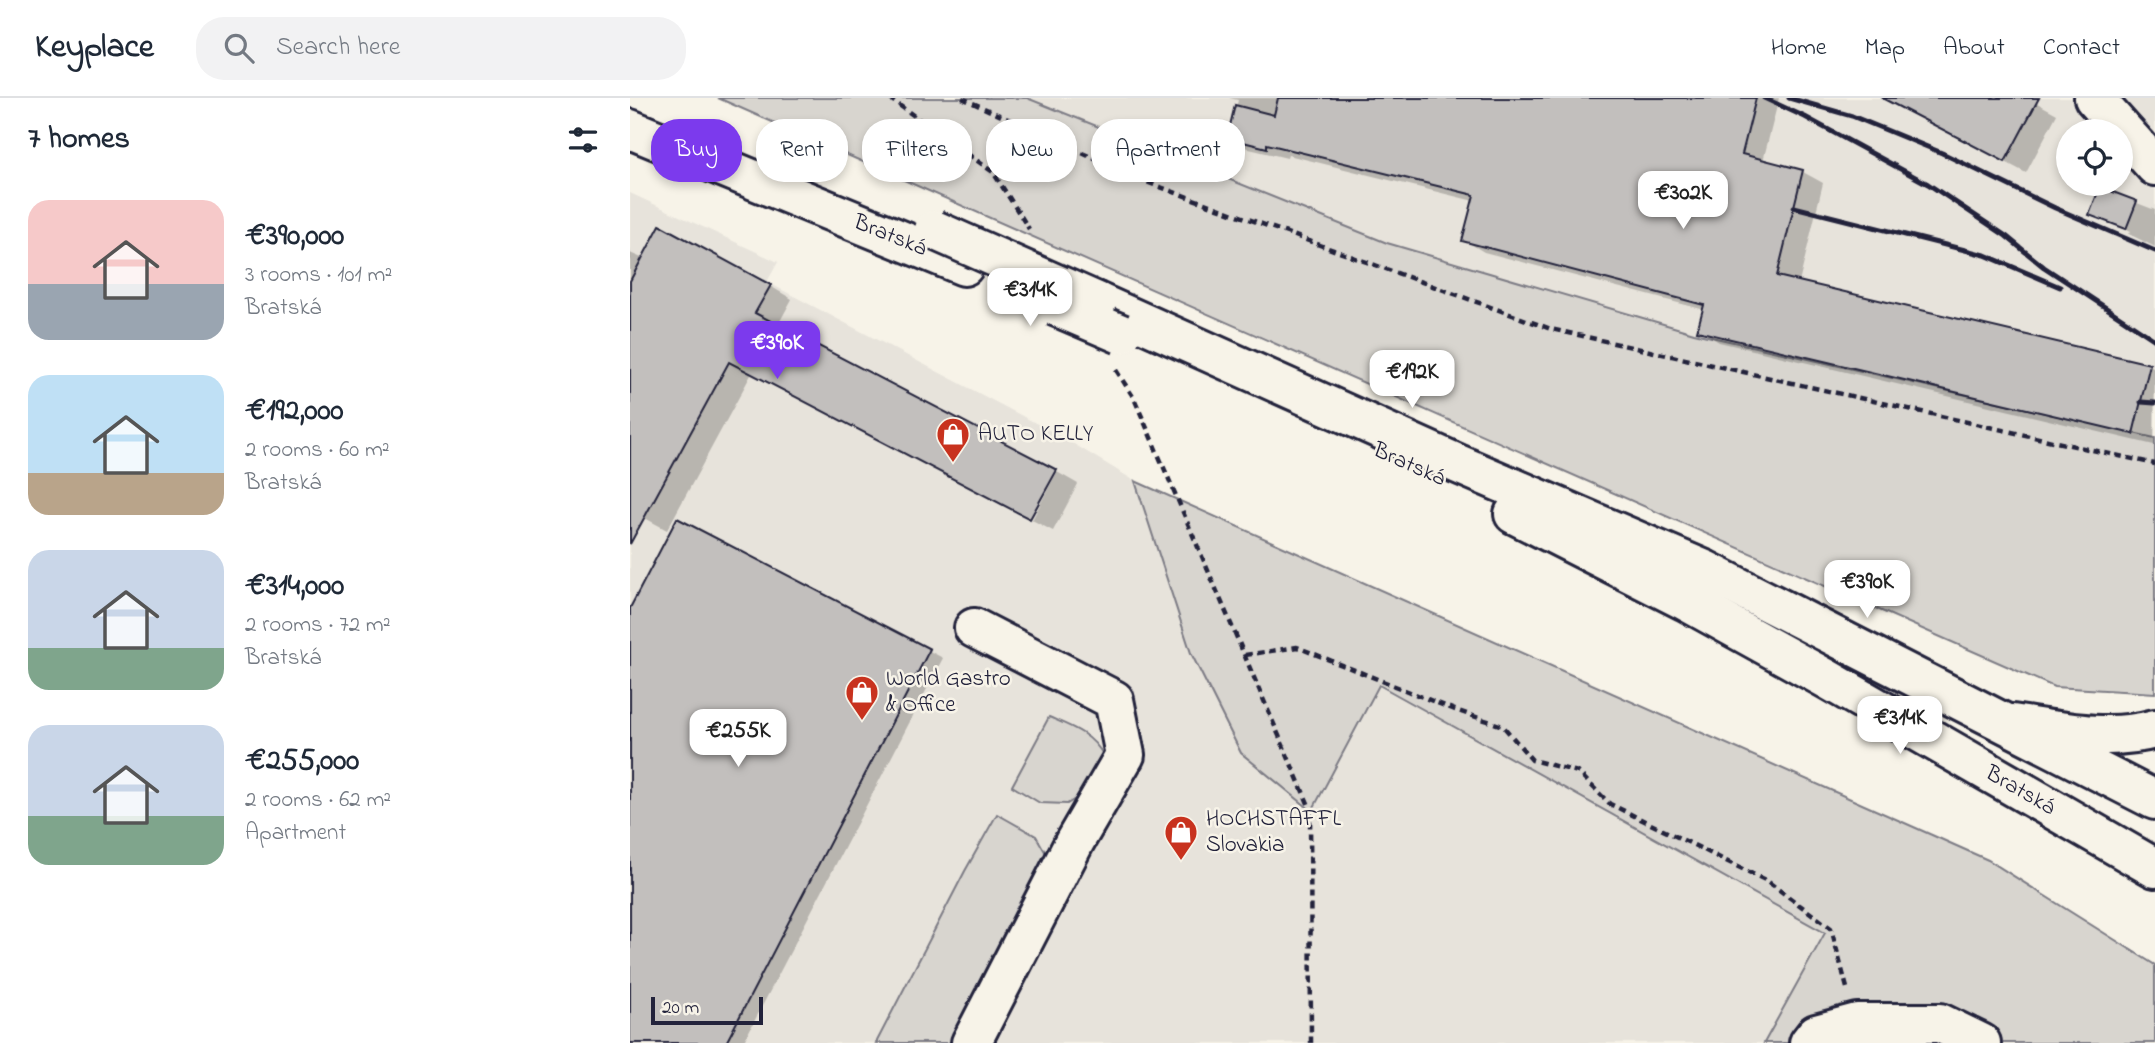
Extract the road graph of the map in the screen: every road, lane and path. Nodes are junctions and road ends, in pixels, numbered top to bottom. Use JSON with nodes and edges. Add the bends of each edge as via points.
{"nodes":[{"id":1,"x":962,"y":98,"type":"edge"},
{"id":2,"x":2094,"y":98,"type":"edge"},
{"id":3,"x":630,"y":106,"type":"edge"},
{"id":4,"x":630,"y":129,"type":"edge"},
{"id":5,"x":2155,"y":166,"type":"edge"},
{"id":6,"x":2155,"y":464,"type":"edge"},
{"id":7,"x":974,"y":628,"type":"dead end"},
{"id":8,"x":2003,"y":723,"type":"junction"},
{"id":9,"x":2155,"y":729,"type":"edge"},
{"id":10,"x":2155,"y":800,"type":"edge"},
{"id":11,"x":2151,"y":861,"type":"edge"},
{"id":12,"x":1857,"y":1023,"type":"junction"},
{"id":13,"x":971,"y":1043,"type":"edge"},
{"id":14,"x":1311,"y":1043,"type":"edge"},
{"id":15,"x":1809,"y":1043,"type":"edge"},
{"id":16,"x":1981,"y":1043,"type":"edge"}],
"edges":[{"from":1,"to":6,"type":"path","via":[[1142,180],[1551,330]]},
{"from":2,"to":5,"type":"main road"},
{"from":3,"to":8,"type":"main road","name":"Bratská","bridge":true,"via":[[934,230],[1705,570]]},
{"from":4,"to":11,"type":"main road","name":"Bratská","bridge":true,"via":[[964,266],[1472,493],[1662,589]]},
{"from":7,"to":13,"type":"main road","via":[[1114,700],[1125,755],[1075,841]]},
{"from":8,"to":9,"type":"main road","via":[[2109,736]]},
{"from":8,"to":10,"type":"main road","name":"Bratská"},
{"from":12,"to":14,"type":"path","via":[[1831,928],[1767,881],[1611,804],[1578,772],[1532,760],[1503,726],[1297,647],[1245,655],[1310,808]]},
{"from":12,"to":15,"type":"main road","via":[[1816,1034]]},
{"from":12,"to":16,"type":"main road","via":[[1940,1023]]}]}
